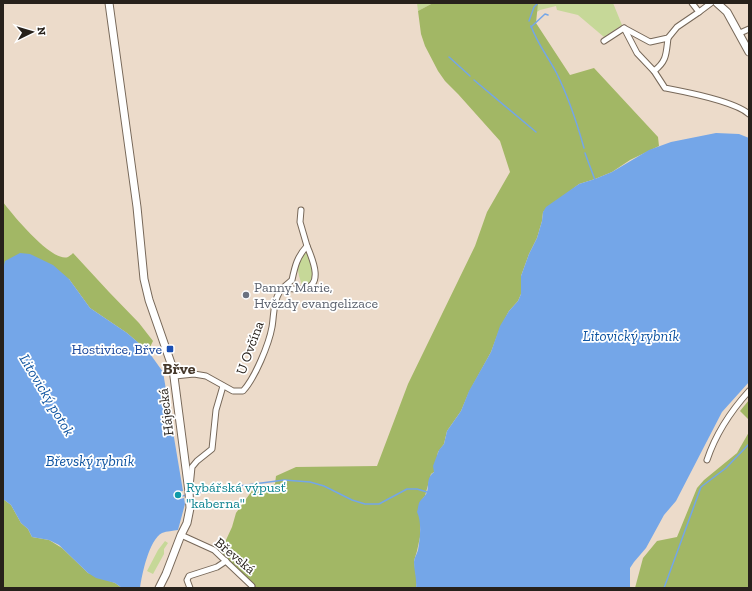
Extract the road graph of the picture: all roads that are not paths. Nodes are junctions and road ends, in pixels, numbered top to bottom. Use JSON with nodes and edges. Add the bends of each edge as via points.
{"nodes":[{"id":1,"x":110,"y":3,"type":"edge"},
{"id":2,"x":692,"y":3,"type":"edge"},
{"id":3,"x":711,"y":3,"type":"edge"},
{"id":4,"x":717,"y":3,"type":"edge"},
{"id":5,"x":699,"y":12,"type":"junction"},
{"id":6,"x":624,"y":28,"type":"junction"},
{"id":7,"x":749,"y":29,"type":"edge"},
{"id":8,"x":740,"y":34,"type":"junction"},
{"id":9,"x":668,"y":38,"type":"junction"},
{"id":10,"x":604,"y":41,"type":"dead end"},
{"id":11,"x":749,"y":52,"type":"edge"},
{"id":12,"x":654,"y":71,"type":"junction"},
{"id":13,"x":749,"y":114,"type":"edge"},
{"id":14,"x":301,"y":210,"type":"dead end"},
{"id":15,"x":307,"y":246,"type":"junction"},
{"id":16,"x":284,"y":288,"type":"junction"},
{"id":17,"x":175,"y":376,"type":"junction"},
{"id":18,"x":224,"y":386,"type":"junction"},
{"id":19,"x":749,"y":391,"type":"edge"},
{"id":20,"x":707,"y":460,"type":"dead end"},
{"id":21,"x":189,"y":492,"type":"junction"},
{"id":22,"x":181,"y":535,"type":"junction"},
{"id":23,"x":226,"y":561,"type":"junction"},
{"id":24,"x":252,"y":586,"type":"dead end"},
{"id":25,"x":158,"y":588,"type":"edge"},
{"id":26,"x":190,"y":588,"type":"edge"}],
"edges":[{"from":1,"to":17,"type":"street","name":"Hájecká","via":[[146,290]]},
{"from":2,"to":5,"type":"street"},
{"from":3,"to":5,"type":"street"},
{"from":4,"to":8,"type":"street","via":[[727,12]]},
{"from":5,"to":9,"type":"street","via":[[677,27]]},
{"from":6,"to":9,"type":"street","via":[[650,42]]},
{"from":6,"to":10,"type":"street"},
{"from":6,"to":12,"type":"street","via":[[637,53]]},
{"from":7,"to":8,"type":"street"},
{"from":8,"to":11,"type":"street"},
{"from":9,"to":12,"type":"street","via":[[665,59]]},
{"from":12,"to":13,"type":"street","via":[[665,88],[734,106]]},
{"from":14,"to":15,"type":"street","via":[[300,222]]},
{"from":15,"to":16,"type":"street","name":"U Ovčína","via":[[300,254],[292,280]]},
{"from":15,"to":16,"type":"street","via":[[316,279],[308,288]]},
{"from":16,"to":18,"type":"street","name":"U Ovčína","via":[[279,292],[272,329],[249,385],[243,391],[234,391]]},
{"from":17,"to":18,"type":"street","name":"U Ovčína","via":[[206,376]]},
{"from":17,"to":21,"type":"street","name":"Hájecká"},
{"from":18,"to":21,"type":"street","via":[[216,410],[212,449],[192,467]]},
{"from":19,"to":20,"type":"street","via":[[717,433]]},
{"from":21,"to":22,"type":"street","name":"Hájecká","via":[[189,516]]},
{"from":22,"to":23,"type":"street","name":"Břevská","via":[[214,550]]},
{"from":22,"to":25,"type":"street","name":"Hájecká"},
{"from":23,"to":24,"type":"street","name":"Břevská"},
{"from":23,"to":26,"type":"street","via":[[217,567],[189,576],[187,580]]}]}
